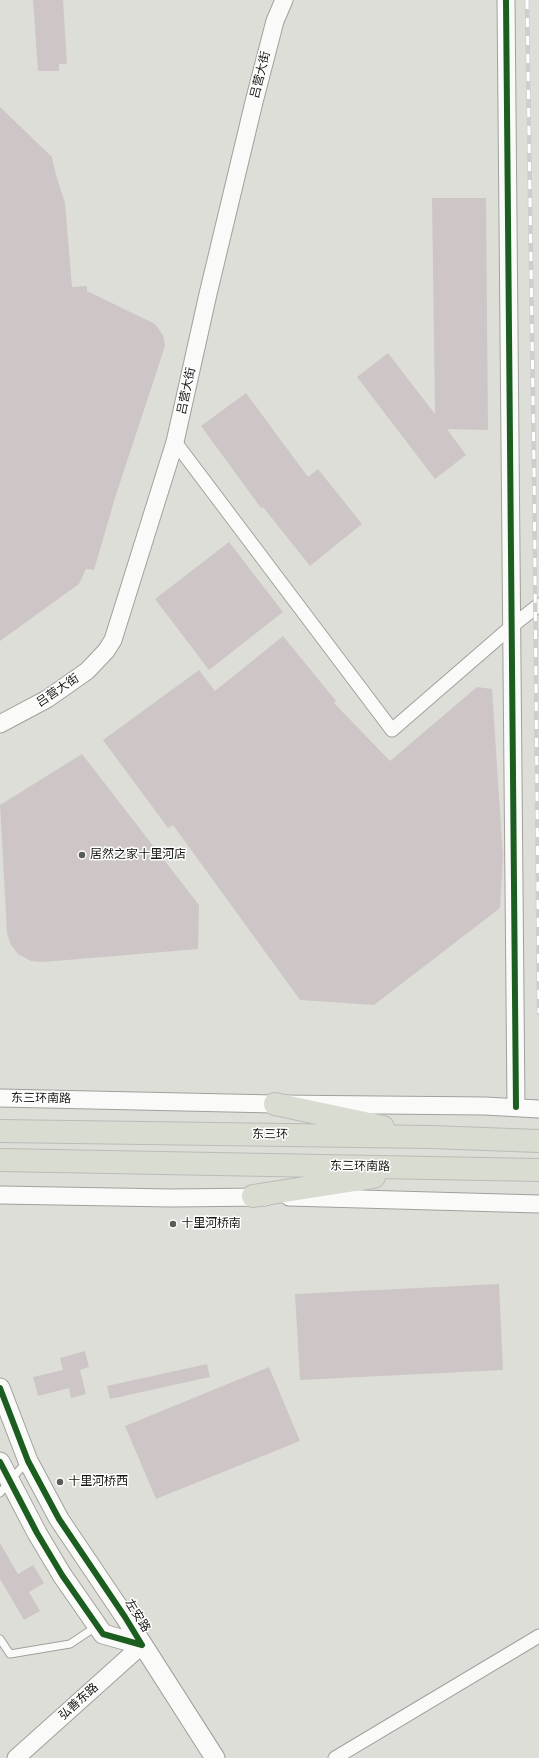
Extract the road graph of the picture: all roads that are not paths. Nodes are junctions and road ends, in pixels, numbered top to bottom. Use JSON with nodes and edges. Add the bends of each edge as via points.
{"nodes":[{"id":1,"x":284,"y":0,"type":"edge"},
{"id":2,"x":506,"y":0,"type":"edge"},
{"id":3,"x":176,"y":442,"type":"junction"},
{"id":4,"x":539,"y":605,"type":"edge"},
{"id":5,"x":512,"y":626,"type":"junction"},
{"id":6,"x":0,"y":724,"type":"edge"},
{"id":7,"x":0,"y":1098,"type":"edge"},
{"id":8,"x":275,"y":1104,"type":"junction"},
{"id":9,"x":516,"y":1106,"type":"junction"},
{"id":10,"x":539,"y":1109,"type":"edge"},
{"id":11,"x":0,"y":1131,"type":"edge"},
{"id":12,"x":431,"y":1137,"type":"junction"},
{"id":13,"x":539,"y":1141,"type":"edge"},
{"id":14,"x":0,"y":1160,"type":"edge"},
{"id":15,"x":432,"y":1168,"type":"junction"},
{"id":16,"x":539,"y":1170,"type":"edge"},
{"id":17,"x":0,"y":1195,"type":"edge"},
{"id":18,"x":253,"y":1196,"type":"junction"},
{"id":19,"x":539,"y":1204,"type":"edge"},
{"id":20,"x":0,"y":1388,"type":"edge"},
{"id":21,"x":28,"y":1461,"type":"junction"},
{"id":22,"x":0,"y":1462,"type":"edge"},
{"id":23,"x":5,"y":1487,"type":"edge"},
{"id":24,"x":98,"y":1626,"type":"junction"},
{"id":25,"x":539,"y":1636,"type":"edge"},
{"id":26,"x":0,"y":1640,"type":"edge"},
{"id":27,"x":142,"y":1645,"type":"junction"},
{"id":28,"x":16,"y":1758,"type":"edge"},
{"id":29,"x":215,"y":1758,"type":"edge"},
{"id":30,"x":335,"y":1758,"type":"edge"}],
"edges":[{"from":1,"to":3,"type":"street","name":"吕营大街","via":[[275,21],[254,102]]},
{"from":2,"to":5,"type":"street"},
{"from":3,"to":5,"type":"street","via":[[392,730]]},
{"from":3,"to":6,"type":"street","name":"吕营大街","via":[[113,640],[86,671],[48,699]]},
{"from":4,"to":5,"type":"street"},
{"from":5,"to":9,"type":"street"},
{"from":7,"to":8,"type":"street","name":"东三环南路"},
{"from":8,"to":9,"type":"street","name":"东三环南路"},
{"from":8,"to":12,"type":"highway"},
{"from":9,"to":10,"type":"street","name":"东三环南路"},
{"from":11,"to":12,"type":"highway","name":"东三环"},
{"from":12,"to":13,"type":"highway","name":"东三环"},
{"from":14,"to":15,"type":"highway","name":"东三环南路"},
{"from":15,"to":16,"type":"highway","name":"东三环南路"},
{"from":15,"to":18,"type":"highway"},
{"from":17,"to":18,"type":"street","via":[[171,1198]]},
{"from":18,"to":19,"type":"street"},
{"from":20,"to":21,"type":"main road","name":"左安路"},
{"from":21,"to":23,"type":"lane"},
{"from":21,"to":27,"type":"main road","name":"左安路","via":[[59,1519]]},
{"from":22,"to":23,"type":"main road","name":"左安路"},
{"from":23,"to":24,"type":"main road","name":"左安路"},
{"from":24,"to":26,"type":"lane","via":[[70,1644],[10,1654]]},
{"from":24,"to":27,"type":"main road","name":"左安路","via":[[103,1634]]},
{"from":25,"to":30,"type":"street"},
{"from":27,"to":28,"type":"street","name":"弘善东路"},
{"from":27,"to":29,"type":"main road","name":"左安路"}]}
